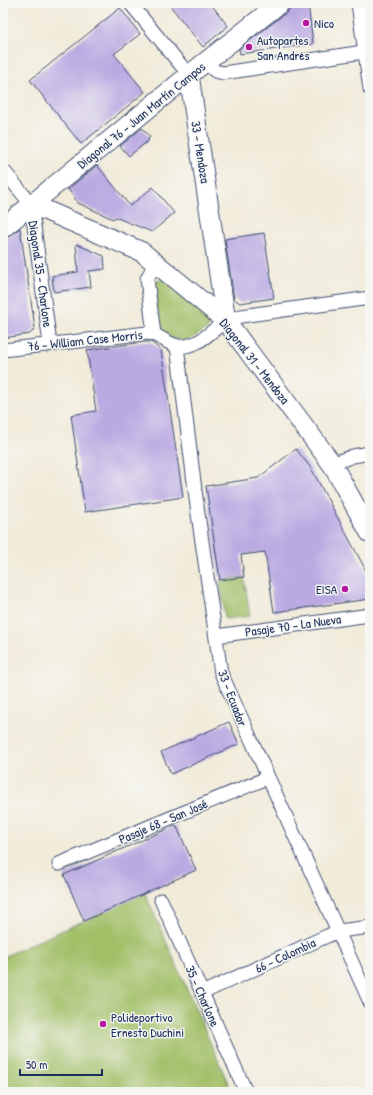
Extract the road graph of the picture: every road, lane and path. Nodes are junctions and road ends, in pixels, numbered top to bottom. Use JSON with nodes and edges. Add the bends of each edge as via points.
{"nodes":[{"id":1,"x":130,"y":3,"type":"edge"},
{"id":2,"x":280,"y":3,"type":"edge"},
{"id":3,"x":358,"y":3,"type":"edge"},
{"id":4,"x":367,"y":52,"type":"edge"},
{"id":5,"x":205,"y":62,"type":"junction"},
{"id":6,"x":188,"y":75,"type":"junction"},
{"id":7,"x":370,"y":90,"type":"edge"},
{"id":8,"x":3,"y":170,"type":"edge"},
{"id":9,"x":31,"y":204,"type":"junction"},
{"id":10,"x":3,"y":228,"type":"edge"},
{"id":11,"x":157,"y":264,"type":"junction"},
{"id":12,"x":370,"y":298,"type":"edge"},
{"id":13,"x":226,"y":321,"type":"junction"},
{"id":14,"x":154,"y":334,"type":"junction"},
{"id":15,"x":50,"y":344,"type":"junction"},
{"id":16,"x":176,"y":346,"type":"junction"},
{"id":17,"x":3,"y":350,"type":"edge"},
{"id":18,"x":370,"y":453,"type":"edge"},
{"id":19,"x":332,"y":464,"type":"junction"},
{"id":20,"x":370,"y":533,"type":"edge"},
{"id":21,"x":370,"y":615,"type":"edge"},
{"id":22,"x":216,"y":636,"type":"junction"},
{"id":23,"x":267,"y":778,"type":"junction"},
{"id":24,"x":59,"y":864,"type":"dead end"},
{"id":25,"x":161,"y":900,"type":"dead end"},
{"id":26,"x":370,"y":927,"type":"edge"},
{"id":27,"x":339,"y":931,"type":"junction"},
{"id":28,"x":202,"y":993,"type":"junction"},
{"id":29,"x":370,"y":1002,"type":"edge"},
{"id":30,"x":246,"y":1092,"type":"edge"}],
"edges":[{"from":1,"to":6,"type":"street"},
{"from":2,"to":5,"type":"street","name":"Diagonal 76 - Juan Martín Campos"},
{"from":3,"to":4,"type":"street"},
{"from":4,"to":5,"type":"street","via":[[223,73],[215,71]]},
{"from":4,"to":7,"type":"street"},
{"from":5,"to":6,"type":"street","name":"Diagonal 76 - Juan Martín Campos"},
{"from":6,"to":9,"type":"street","name":"Diagonal 76 - Juan Martín Campos"},
{"from":6,"to":13,"type":"street","name":"33 - Mendoza"},
{"from":8,"to":9,"type":"street"},
{"from":9,"to":10,"type":"street","name":"Diagonal 76 - Juan Martín Campos"},
{"from":9,"to":11,"type":"street","name":"Diagonal 31 - Mendoza","via":[[133,246]]},
{"from":9,"to":15,"type":"street","name":"Diagonal 35 - Charlone"},
{"from":11,"to":13,"type":"street","name":"Diagonal 31 - Mendoza"},
{"from":11,"to":14,"type":"street","via":[[147,279]]},
{"from":12,"to":13,"type":"street","via":[[241,316]]},
{"from":13,"to":16,"type":"street","via":[[198,343]]},
{"from":13,"to":19,"type":"street","name":"Diagonal 31 - Mendoza"},
{"from":14,"to":15,"type":"street","name":"76 - William Case Morris"},
{"from":14,"to":16,"type":"street","name":"76 - William Case Morris"},
{"from":15,"to":17,"type":"street","name":"76 - William Case Morris"},
{"from":16,"to":22,"type":"street","name":"33 - Ecuador"},
{"from":18,"to":19,"type":"street","via":[[345,458]]},
{"from":19,"to":20,"type":"street","name":"Diagonal 31 - Mendoza"},
{"from":21,"to":22,"type":"street","name":"Pasaje 70 - La Nueva"},
{"from":22,"to":23,"type":"street","name":"33 - Ecuador","via":[[224,684]]},
{"from":23,"to":24,"type":"street","name":"Pasaje 68 - San José"},
{"from":23,"to":27,"type":"street","name":"33 - Ecuador"},
{"from":25,"to":28,"type":"street","name":"35 - Charlone"},
{"from":26,"to":27,"type":"street","name":"66 - Colombia"},
{"from":27,"to":28,"type":"street","name":"66 - Colombia"},
{"from":27,"to":29,"type":"street","name":"33 - Ecuador"},
{"from":28,"to":30,"type":"street","name":"35 - Charlone"}]}
